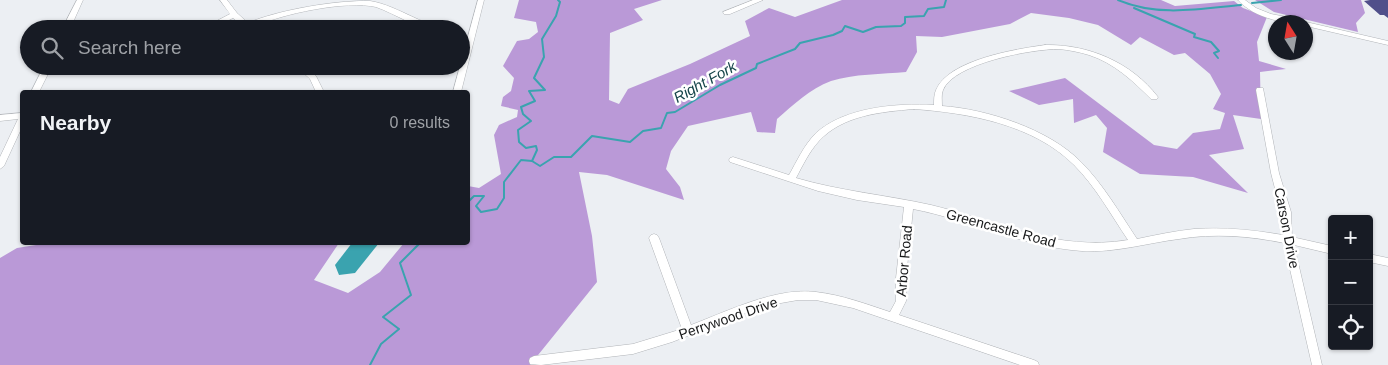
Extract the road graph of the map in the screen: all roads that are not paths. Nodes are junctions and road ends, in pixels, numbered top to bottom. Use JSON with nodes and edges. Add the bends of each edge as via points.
{"nodes":[{"id":1,"x":80,"y":0,"type":"edge"},
{"id":2,"x":223,"y":0,"type":"edge"},
{"id":3,"x":481,"y":0,"type":"edge"},
{"id":4,"x":760,"y":0,"type":"edge"},
{"id":5,"x":1241,"y":0,"type":"edge"},
{"id":6,"x":368,"y":1,"type":"edge"},
{"id":7,"x":727,"y":12,"type":"dead end"},
{"id":8,"x":234,"y":15,"type":"junction"},
{"id":9,"x":1272,"y":15,"type":"edge"},
{"id":10,"x":70,"y":20,"type":"edge"},
{"id":11,"x":223,"y":20,"type":"edge"},
{"id":12,"x":241,"y":20,"type":"edge"},
{"id":13,"x":260,"y":20,"type":"edge"},
{"id":14,"x":413,"y":20,"type":"edge"},
{"id":15,"x":1313,"y":26,"type":"edge"},
{"id":16,"x":472,"y":38,"type":"joint"},
{"id":17,"x":1388,"y":43,"type":"edge"},
{"id":18,"x":470,"y":45,"type":"edge"},
{"id":19,"x":44,"y":75,"type":"edge"},
{"id":20,"x":310,"y":75,"type":"edge"},
{"id":21,"x":462,"y":75,"type":"edge"},
{"id":22,"x":37,"y":90,"type":"edge"},
{"id":23,"x":319,"y":90,"type":"edge"},
{"id":24,"x":458,"y":90,"type":"edge"},
{"id":25,"x":1260,"y":90,"type":"dead end"},
{"id":26,"x":1154,"y":97,"type":"dead end"},
{"id":27,"x":938,"y":109,"type":"junction"},
{"id":28,"x":20,"y":117,"type":"edge"},
{"id":29,"x":0,"y":118,"type":"edge"},
{"id":30,"x":20,"y":121,"type":"edge"},
{"id":31,"x":734,"y":160,"type":"dead end"},
{"id":32,"x":0,"y":166,"type":"edge"},
{"id":33,"x":791,"y":178,"type":"junction"},
{"id":34,"x":909,"y":204,"type":"junction"},
{"id":35,"x":654,"y":238,"type":"dead end"},
{"id":36,"x":1288,"y":240,"type":"junction"},
{"id":37,"x":1135,"y":243,"type":"junction"},
{"id":38,"x":1328,"y":249,"type":"edge"},
{"id":39,"x":1373,"y":259,"type":"edge"},
{"id":40,"x":1388,"y":262,"type":"edge"},
{"id":41,"x":893,"y":317,"type":"junction"},
{"id":42,"x":688,"y":331,"type":"junction"},
{"id":43,"x":534,"y":361,"type":"dead end"},
{"id":44,"x":558,"y":362,"type":"edge"},
{"id":45,"x":1034,"y":365,"type":"edge"},
{"id":46,"x":1316,"y":365,"type":"edge"}],
"edges":[{"from":1,"to":10,"type":"street"},
{"from":2,"to":8,"type":"street"},
{"from":3,"to":16,"type":"street"},
{"from":4,"to":7,"type":"street"},
{"from":5,"to":9,"type":"street","via":[[1247,6]]},
{"from":6,"to":13,"type":"street","via":[[340,2]]},
{"from":6,"to":14,"type":"street"},
{"from":8,"to":11,"type":"street"},
{"from":8,"to":12,"type":"street"},
{"from":15,"to":17,"type":"street"},
{"from":16,"to":18,"type":"street"},
{"from":19,"to":22,"type":"street"},
{"from":20,"to":23,"type":"street"},
{"from":21,"to":24,"type":"street"},
{"from":25,"to":36,"type":"street","name":"Carson Drive","via":[[1286,212]]},
{"from":26,"to":27,"type":"street","via":[[1132,75],[1096,55],[1058,47],[1034,48],[963,67],[950,75],[940,87]]},
{"from":27,"to":33,"type":"street","via":[[873,110],[840,120],[809,146]]},
{"from":27,"to":37,"type":"street","via":[[996,118],[1053,144],[1084,170]]},
{"from":28,"to":29,"type":"street"},
{"from":30,"to":32,"type":"street"},
{"from":31,"to":33,"type":"street","name":"Greencastle Road"},
{"from":33,"to":34,"type":"street","name":"Greencastle Road","via":[[844,194]]},
{"from":34,"to":37,"type":"street","name":"Greencastle Road","via":[[1063,245],[1084,248]]},
{"from":34,"to":41,"type":"street","name":"Arbor Road","via":[[901,302]]},
{"from":35,"to":42,"type":"street"},
{"from":36,"to":37,"type":"street","name":"Greencastle Road","via":[[1216,232]]},
{"from":36,"to":38,"type":"street","name":"Greencastle Road"},
{"from":36,"to":46,"type":"street","name":"Carson Drive"},
{"from":39,"to":40,"type":"street"},
{"from":41,"to":42,"type":"street","name":"Perrywood Drive","via":[[853,304],[816,296],[798,296],[764,302]]},
{"from":41,"to":45,"type":"street","name":"Perrywood Drive"},
{"from":42,"to":44,"type":"street","name":"Perrywood Drive","via":[[633,349]]},
{"from":43,"to":44,"type":"street","name":"Perrywood Drive"}]}
